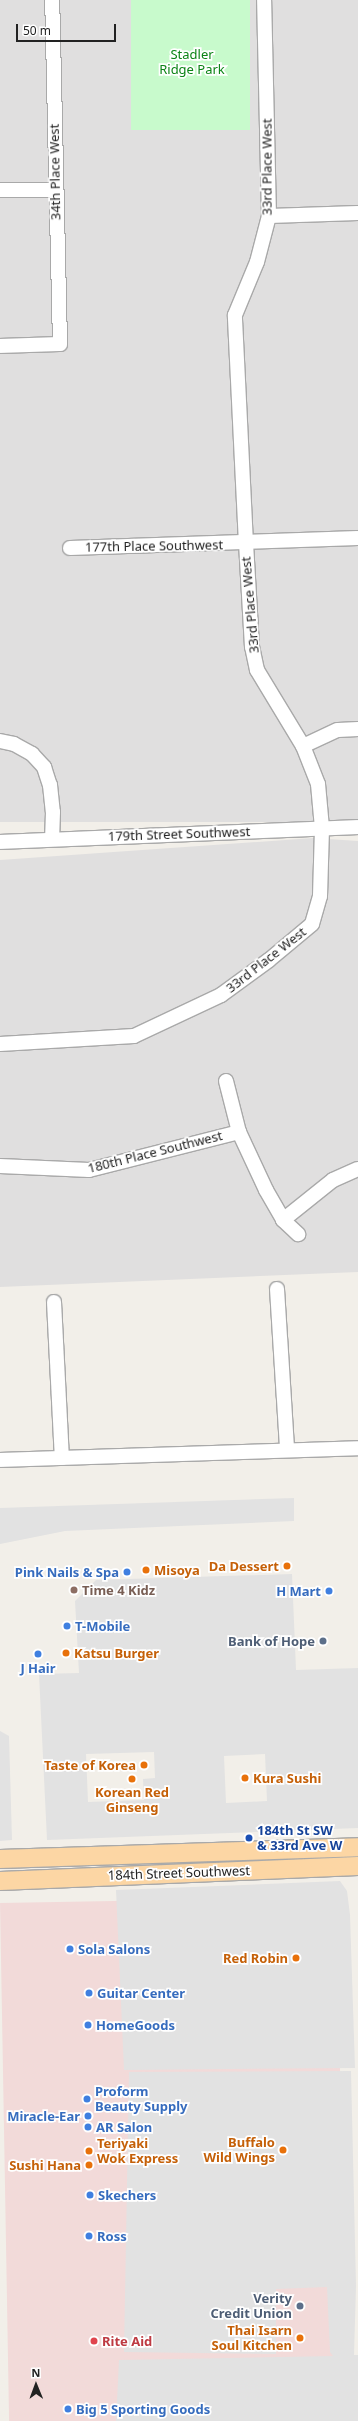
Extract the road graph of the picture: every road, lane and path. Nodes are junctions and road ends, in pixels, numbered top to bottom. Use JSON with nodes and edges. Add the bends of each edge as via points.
{"nodes":[{"id":1,"x":52,"y":0,"type":"edge"},
{"id":2,"x":264,"y":0,"type":"edge"},
{"id":3,"x":0,"y":190,"type":"edge"},
{"id":4,"x":55,"y":190,"type":"junction"},
{"id":5,"x":358,"y":213,"type":"edge"},
{"id":6,"x":269,"y":216,"type":"junction"},
{"id":7,"x":0,"y":346,"type":"edge"},
{"id":8,"x":358,"y":538,"type":"edge"},
{"id":9,"x":246,"y":544,"type":"junction"},
{"id":10,"x":70,"y":548,"type":"dead end"},
{"id":11,"x":358,"y":730,"type":"edge"},
{"id":12,"x":0,"y":741,"type":"edge"},
{"id":13,"x":303,"y":746,"type":"junction"},
{"id":14,"x":358,"y":827,"type":"edge"},
{"id":15,"x":322,"y":828,"type":"junction"},
{"id":16,"x":52,"y":839,"type":"junction"},
{"id":17,"x":0,"y":842,"type":"edge"},
{"id":18,"x":0,"y":1044,"type":"edge"},
{"id":19,"x":226,"y":1081,"type":"dead end"},
{"id":20,"x":239,"y":1132,"type":"junction"},
{"id":21,"x":0,"y":1166,"type":"edge"},
{"id":22,"x":358,"y":1169,"type":"edge"},
{"id":23,"x":283,"y":1220,"type":"junction"},
{"id":24,"x":298,"y":1234,"type":"dead end"},
{"id":25,"x":277,"y":1289,"type":"dead end"},
{"id":26,"x":54,"y":1302,"type":"dead end"},
{"id":27,"x":358,"y":1448,"type":"edge"},
{"id":28,"x":287,"y":1450,"type":"junction"},
{"id":29,"x":62,"y":1458,"type":"junction"},
{"id":30,"x":0,"y":1460,"type":"edge"},
{"id":31,"x":358,"y":1847,"type":"edge"},
{"id":32,"x":35,"y":1858,"type":"junction"},
{"id":33,"x":0,"y":1859,"type":"edge"},
{"id":34,"x":358,"y":1866,"type":"edge"},
{"id":35,"x":0,"y":1870,"type":"edge"},
{"id":36,"x":169,"y":1873,"type":"junction"},
{"id":37,"x":0,"y":1880,"type":"edge"}],
"edges":[{"from":1,"to":4,"type":"street","name":"34th Place West"},
{"from":2,"to":6,"type":"street","name":"33rd Place West"},
{"from":3,"to":4,"type":"street"},
{"from":4,"to":7,"type":"street","name":"34th Place West","via":[[60,344]]},
{"from":5,"to":6,"type":"street"},
{"from":6,"to":9,"type":"street","name":"33rd Place West","via":[[257,262],[235,315]]},
{"from":8,"to":9,"type":"street","name":"177th Place Southwest"},
{"from":9,"to":10,"type":"street","name":"177th Place Southwest"},
{"from":9,"to":13,"type":"street","name":"33rd Place West","via":[[252,647],[257,670]]},
{"from":11,"to":13,"type":"street","via":[[338,730]]},
{"from":12,"to":16,"type":"street","via":[[14,744],[32,754],[44,767],[50,785],[53,812]]},
{"from":13,"to":15,"type":"street","name":"33rd Place West","via":[[318,784]]},
{"from":14,"to":15,"type":"street","name":"179th Street Southwest"},
{"from":15,"to":16,"type":"street","name":"179th Street Southwest"},
{"from":15,"to":18,"type":"street","name":"33rd Place West","via":[[320,896],[312,924],[270,960],[221,995],[134,1036]]},
{"from":16,"to":17,"type":"street","name":"179th Street Southwest"},
{"from":19,"to":20,"type":"street"},
{"from":20,"to":21,"type":"street","name":"180th Place Southwest","via":[[88,1170]]},
{"from":20,"to":23,"type":"street"},
{"from":22,"to":23,"type":"street","via":[[333,1180]]},
{"from":23,"to":24,"type":"street"},
{"from":25,"to":28,"type":"street"},
{"from":26,"to":29,"type":"street"},
{"from":27,"to":28,"type":"street"},
{"from":28,"to":29,"type":"street"},
{"from":29,"to":30,"type":"street"},
{"from":31,"to":32,"type":"main road","name":"184th Street Southwest"},
{"from":32,"to":33,"type":"main road","name":"184th Street Southwest"},
{"from":32,"to":35,"type":"main road","via":[[23,1869]]},
{"from":32,"to":36,"type":"main road","via":[[49,1868],[154,1865]]},
{"from":34,"to":36,"type":"main road","name":"184th Street Southwest"},
{"from":36,"to":37,"type":"main road","name":"184th Street Southwest"}]}
